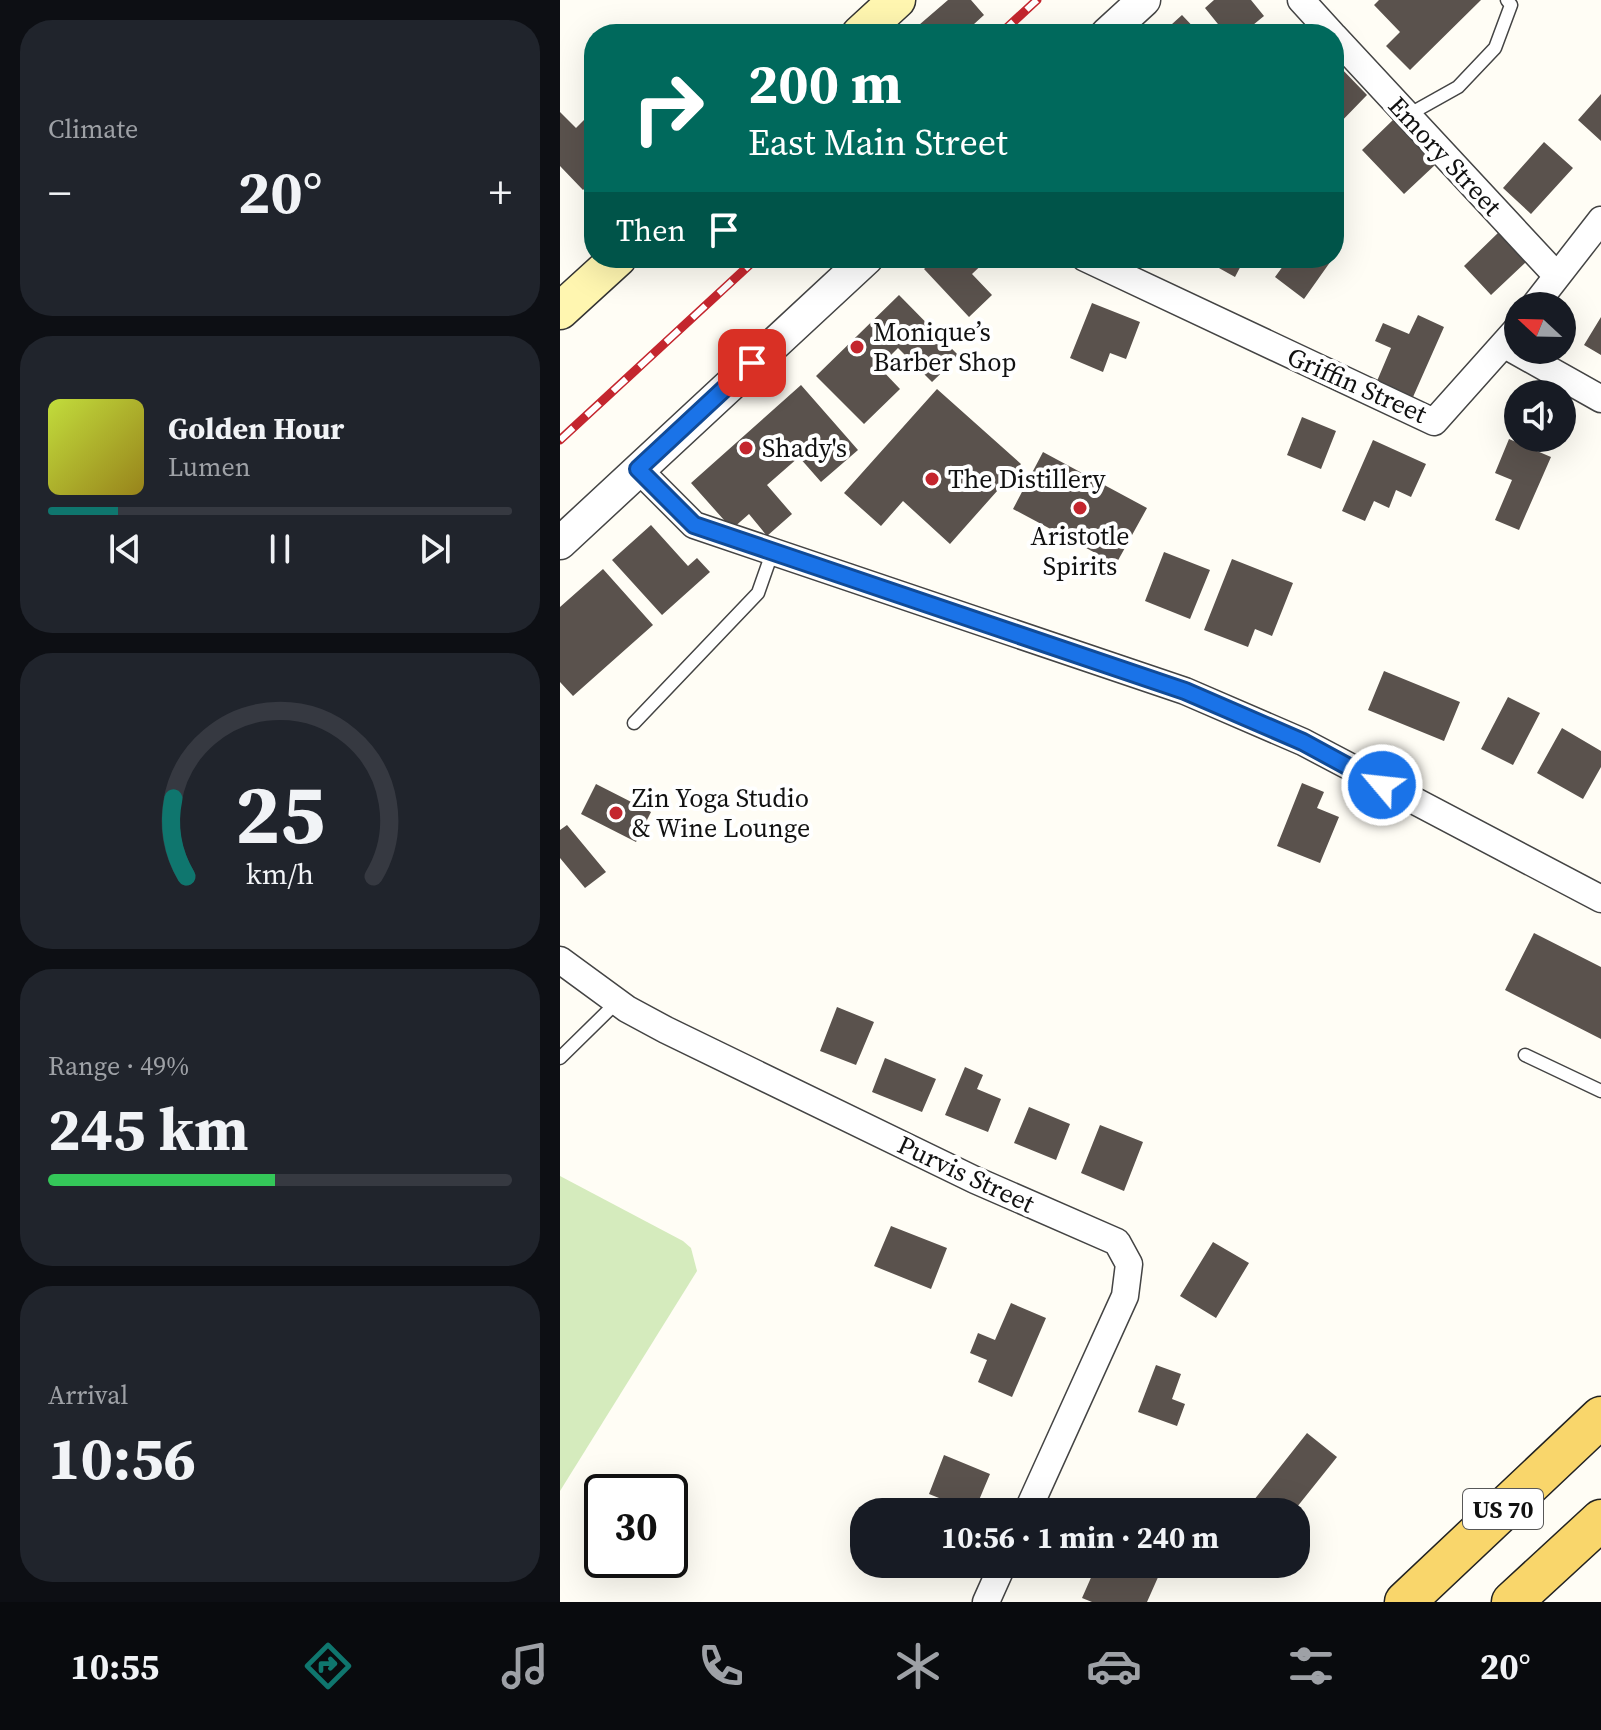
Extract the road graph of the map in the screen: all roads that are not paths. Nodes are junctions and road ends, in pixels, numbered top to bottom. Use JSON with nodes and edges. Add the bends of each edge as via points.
{"nodes":[{"id":1,"x":897,"y":0,"type":"edge"},
{"id":2,"x":1144,"y":0,"type":"edge"},
{"id":3,"x":1301,"y":0,"type":"edge"},
{"id":4,"x":1507,"y":0,"type":"edge"},
{"id":5,"x":871,"y":24,"type":"edge"},
{"id":6,"x":1118,"y":24,"type":"edge"},
{"id":7,"x":1323,"y":24,"type":"edge"},
{"id":8,"x":1344,"y":47,"type":"edge"},
{"id":9,"x":1408,"y":115,"type":"junction"},
{"id":10,"x":1601,"y":220,"type":"edge"},
{"id":11,"x":607,"y":268,"type":"edge"},
{"id":12,"x":856,"y":268,"type":"edge"},
{"id":13,"x":1106,"y":268,"type":"edge"},
{"id":14,"x":1557,"y":276,"type":"junction"},
{"id":15,"x":1545,"y":292,"type":"edge"},
{"id":16,"x":560,"y":311,"type":"edge"},
{"id":17,"x":1504,"y":345,"type":"edge"},
{"id":18,"x":1552,"y":364,"type":"edge"},
{"id":19,"x":1601,"y":399,"type":"edge"},
{"id":20,"x":638,"y":469,"type":"junction"},
{"id":21,"x":560,"y":543,"type":"edge"},
{"id":22,"x":772,"y":553,"type":"junction"},
{"id":23,"x":634,"y":723,"type":"dead end"},
{"id":24,"x":1601,"y":899,"type":"edge"},
{"id":25,"x":560,"y":960,"type":"edge"},
{"id":26,"x":617,"y":1002,"type":"junction"},
{"id":27,"x":1525,"y":1055,"type":"dead end"},
{"id":28,"x":560,"y":1058,"type":"edge"},
{"id":29,"x":1601,"y":1091,"type":"edge"},
{"id":30,"x":1601,"y":1417,"type":"edge"},
{"id":31,"x":1033,"y":1498,"type":"edge"},
{"id":32,"x":1601,"y":1520,"type":"edge"},
{"id":33,"x":997,"y":1578,"type":"edge"},
{"id":34,"x":986,"y":1602,"type":"edge"},
{"id":35,"x":1405,"y":1602,"type":"edge"},
{"id":36,"x":1512,"y":1602,"type":"edge"}],
"edges":[{"from":1,"to":5,"type":"main road"},
{"from":2,"to":6,"type":"street"},
{"from":3,"to":7,"type":"street","name":"Emory Street"},
{"from":4,"to":9,"type":"lane","via":[[1511,5],[1495,48],[1458,87]]},
{"from":8,"to":9,"type":"street","name":"Emory Street"},
{"from":9,"to":14,"type":"street","name":"Emory Street"},
{"from":10,"to":14,"type":"street"},
{"from":11,"to":16,"type":"main road"},
{"from":12,"to":20,"type":"street"},
{"from":13,"to":17,"type":"street","name":"Griffin Street","via":[[1434,422]]},
{"from":14,"to":15,"type":"street"},
{"from":18,"to":19,"type":"street","name":"Griffin Street"},
{"from":20,"to":21,"type":"street"},
{"from":20,"to":22,"type":"street","via":[[694,525]]},
{"from":22,"to":23,"type":"lane","via":[[758,593]]},
{"from":22,"to":24,"type":"street","via":[[1185,691],[1303,742]]},
{"from":25,"to":26,"type":"street","name":"Purvis Street"},
{"from":26,"to":28,"type":"lane"},
{"from":26,"to":31,"type":"street","name":"Purvis Street","via":[[961,1173],[1117,1242],[1129,1264],[1125,1296]]},
{"from":27,"to":29,"type":"lane"},
{"from":30,"to":35,"type":"main road","number":"US 70"},
{"from":32,"to":36,"type":"main road","number":"US 70"},
{"from":33,"to":34,"type":"street"}]}
